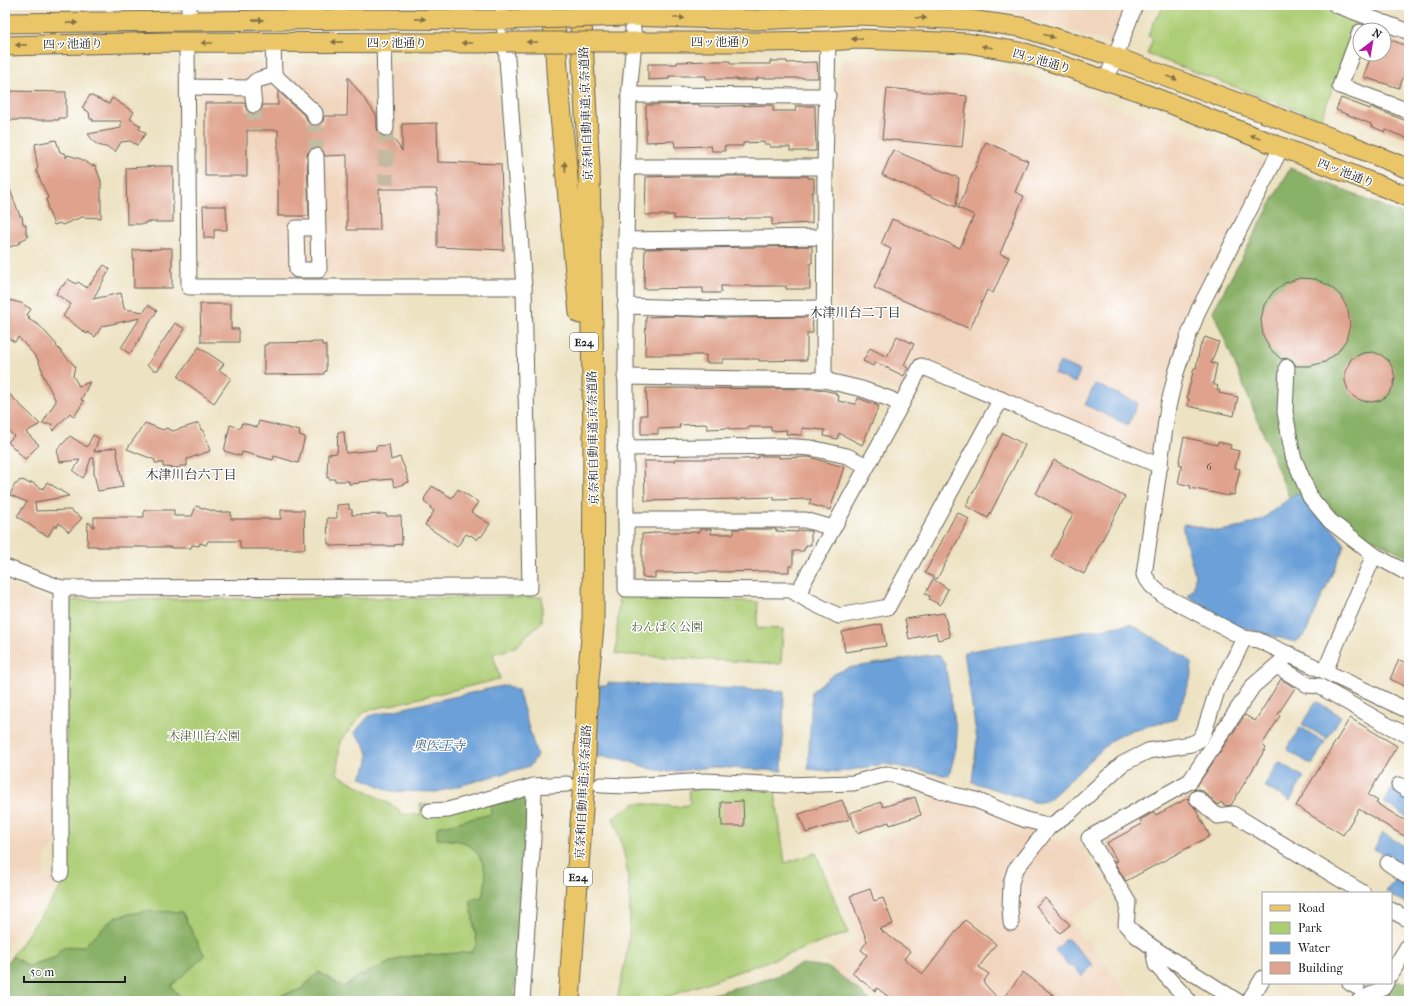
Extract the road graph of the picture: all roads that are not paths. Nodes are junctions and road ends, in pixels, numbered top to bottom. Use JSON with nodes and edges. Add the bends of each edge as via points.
{"nodes":[{"id":1,"x":553,"y":5,"type":"edge"},
{"id":2,"x":572,"y":5,"type":"edge"},
{"id":3,"x":580,"y":5,"type":"edge"},
{"id":4,"x":1135,"y":5,"type":"edge"},
{"id":5,"x":1336,"y":5,"type":"edge"},
{"id":6,"x":630,"y":12,"type":"edge"},
{"id":7,"x":189,"y":13,"type":"edge"},
{"id":8,"x":504,"y":13,"type":"edge"},
{"id":9,"x":1357,"y":22,"type":"edge"},
{"id":10,"x":5,"y":23,"type":"edge"},
{"id":11,"x":1392,"y":30,"type":"edge"},
{"id":12,"x":1409,"y":32,"type":"edge"},
{"id":13,"x":631,"y":41,"type":"junction"},
{"id":14,"x":828,"y":41,"type":"junction"},
{"id":15,"x":274,"y":42,"type":"junction"},
{"id":16,"x":506,"y":42,"type":"junction"},
{"id":17,"x":187,"y":43,"type":"junction"},
{"id":18,"x":384,"y":43,"type":"junction"},
{"id":19,"x":5,"y":46,"type":"edge"},
{"id":20,"x":1352,"y":53,"type":"edge"},
{"id":21,"x":1116,"y":56,"type":"junction"},
{"id":22,"x":274,"y":75,"type":"junction"},
{"id":23,"x":1106,"y":81,"type":"junction"},
{"id":24,"x":188,"y":87,"type":"junction"},
{"id":25,"x":252,"y":88,"type":"junction"},
{"id":26,"x":629,"y":95,"type":"junction"},
{"id":27,"x":828,"y":96,"type":"junction"},
{"id":28,"x":254,"y":105,"type":"tunnel mouth"},
{"id":29,"x":1409,"y":111,"type":"edge"},
{"id":30,"x":315,"y":116,"type":"tunnel mouth"},
{"id":31,"x":386,"y":128,"type":"tunnel mouth"},
{"id":32,"x":1281,"y":148,"type":"junction"},
{"id":33,"x":316,"y":156,"type":"tunnel mouth"},
{"id":34,"x":627,"y":167,"type":"junction"},
{"id":35,"x":825,"y":167,"type":"junction"},
{"id":36,"x":1409,"y":168,"type":"edge"},
{"id":37,"x":1409,"y":197,"type":"edge"},
{"id":38,"x":317,"y":228,"type":"dead end"},
{"id":39,"x":825,"y":237,"type":"junction"},
{"id":40,"x":626,"y":240,"type":"junction"},
{"id":41,"x":524,"y":287,"type":"junction"},
{"id":42,"x":625,"y":306,"type":"junction"},
{"id":43,"x":823,"y":308,"type":"junction"},
{"id":44,"x":584,"y":345,"type":"junction"},
{"id":45,"x":1288,"y":367,"type":"dead end"},
{"id":46,"x":625,"y":377,"type":"junction"},
{"id":47,"x":824,"y":380,"type":"junction"},
{"id":48,"x":1001,"y":399,"type":"junction"},
{"id":49,"x":901,"y":405,"type":"junction"},
{"id":50,"x":625,"y":448,"type":"junction"},
{"id":51,"x":867,"y":466,"type":"junction"},
{"id":52,"x":1160,"y":466,"type":"junction"},
{"id":53,"x":626,"y":520,"type":"junction"},
{"id":54,"x":833,"y":528,"type":"junction"},
{"id":55,"x":1374,"y":555,"type":"junction"},
{"id":56,"x":5,"y":567,"type":"edge"},
{"id":57,"x":1409,"y":574,"type":"edge"},
{"id":58,"x":61,"y":588,"type":"junction"},
{"id":59,"x":799,"y":595,"type":"junction"},
{"id":60,"x":1244,"y":638,"type":"junction"},
{"id":61,"x":1290,"y":654,"type":"junction"},
{"id":62,"x":1276,"y":666,"type":"junction"},
{"id":63,"x":1325,"y":671,"type":"junction"},
{"id":64,"x":588,"y":678,"type":"junction"},
{"id":65,"x":1409,"y":711,"type":"edge"},
{"id":66,"x":1409,"y":736,"type":"edge"},
{"id":67,"x":584,"y":783,"type":"junction"},
{"id":68,"x":534,"y":786,"type":"junction"},
{"id":69,"x":1190,"y":793,"type":"junction"},
{"id":70,"x":430,"y":810,"type":"dead end"},
{"id":71,"x":1049,"y":828,"type":"junction"},
{"id":72,"x":1388,"y":863,"type":"dead end"},
{"id":73,"x":61,"y":873,"type":"dead end"},
{"id":74,"x":1409,"y":877,"type":"edge"},
{"id":75,"x":1361,"y":892,"type":"edge"},
{"id":76,"x":1392,"y":911,"type":"edge"},
{"id":77,"x":1409,"y":920,"type":"edge"},
{"id":78,"x":1011,"y":923,"type":"dead end"},
{"id":79,"x":1409,"y":944,"type":"edge"},
{"id":80,"x":1155,"y":949,"type":"junction"},
{"id":81,"x":1392,"y":972,"type":"edge"},
{"id":82,"x":1262,"y":980,"type":"edge"},
{"id":83,"x":1385,"y":984,"type":"edge"},
{"id":84,"x":1356,"y":990,"type":"edge"},
{"id":85,"x":522,"y":1001,"type":"edge"},
{"id":86,"x":568,"y":1001,"type":"edge"},
{"id":87,"x":1189,"y":1001,"type":"edge"},
{"id":88,"x":1237,"y":1001,"type":"edge"},
{"id":89,"x":1249,"y":1001,"type":"edge"}],
"edges":[{"from":44,"to":1,"type":"highway","one_way":true,"via":[[576,286]]},
{"from":2,"to":44,"type":"highway","name":"京奈和自動車道;京奈道路","number":"E24","via":[[580,170]]},
{"from":3,"to":64,"type":"highway","name":"京奈和自動車道;京奈道路","number":"E24","via":[[588,170],[594,437],[594,627]]},
{"from":4,"to":21,"type":"street"},
{"from":5,"to":9,"type":"street"},
{"from":6,"to":8,"type":"main road","name":"四ッ池通り","bridge":true},
{"from":6,"to":13,"type":"street"},
{"from":6,"to":21,"type":"main road","name":"四ッ池通り","one_way":true,"via":[[756,20],[858,15],[969,20],[1021,27]]},
{"from":7,"to":8,"type":"main road","name":"四ッ池通り","one_way":true,"via":[[370,19]]},
{"from":10,"to":7,"type":"main road","name":"四ッ池通り","one_way":true},
{"from":8,"to":16,"type":"street"},
{"from":11,"to":12,"type":"street"},
{"from":13,"to":14,"type":"main road","name":"四ッ池通り"},
{"from":13,"to":16,"type":"main road","name":"四ッ池通り","one_way":true,"bridge":true},
{"from":13,"to":26,"type":"street"},
{"from":23,"to":14,"type":"main road","name":"四ッ池通り","one_way":true,"via":[[1025,53],[967,43],[858,39]]},
{"from":14,"to":27,"type":"street"},
{"from":15,"to":17,"type":"main road","name":"四ッ池通り","one_way":true},
{"from":18,"to":15,"type":"main road","name":"四ッ池通り","one_way":true},
{"from":15,"to":22,"type":"street"},
{"from":16,"to":18,"type":"main road","name":"四ッ池通り","one_way":true},
{"from":16,"to":41,"type":"street"},
{"from":17,"to":19,"type":"main road","name":"四ッ池通り","one_way":true},
{"from":17,"to":24,"type":"street"},
{"from":18,"to":31,"type":"street"},
{"from":20,"to":29,"type":"street","via":[[1340,86]]},
{"from":21,"to":23,"type":"street"},
{"from":21,"to":36,"type":"main road","name":"四ッ池通り","one_way":true},
{"from":22,"to":25,"type":"street","via":[[256,80]]},
{"from":22,"to":30,"type":"street","via":[[315,113]]},
{"from":32,"to":23,"type":"main road","name":"四ッ池通り","one_way":true,"via":[[1138,91]]},
{"from":24,"to":25,"type":"street"},
{"from":24,"to":41,"type":"street","via":[[190,287]]},
{"from":25,"to":28,"type":"street"},
{"from":26,"to":27,"type":"street"},
{"from":26,"to":34,"type":"street"},
{"from":27,"to":35,"type":"street"},
{"from":32,"to":37,"type":"main road","name":"四ッ池通り"},
{"from":32,"to":52,"type":"street","via":[[1199,309],[1188,337],[1168,407]]},
{"from":33,"to":38,"type":"street"},
{"from":34,"to":35,"type":"street"},
{"from":34,"to":40,"type":"street"},
{"from":35,"to":39,"type":"street"},
{"from":39,"to":40,"type":"street"},
{"from":39,"to":43,"type":"street"},
{"from":40,"to":42,"type":"street"},
{"from":41,"to":58,"type":"street","via":[[530,587]]},
{"from":42,"to":43,"type":"street"},
{"from":42,"to":46,"type":"street"},
{"from":43,"to":47,"type":"street"},
{"from":44,"to":64,"type":"highway","name":"京奈和自動車道;京奈道路","number":"E24","via":[[587,506],[585,625]]},
{"from":45,"to":55,"type":"street","via":[[1285,412],[1293,456],[1310,497],[1330,521]]},
{"from":46,"to":47,"type":"street"},
{"from":46,"to":50,"type":"street"},
{"from":47,"to":49,"type":"street","via":[[862,389]]},
{"from":48,"to":49,"type":"street","via":[[921,366]]},
{"from":48,"to":52,"type":"street"},
{"from":48,"to":59,"type":"street","via":[[888,607],[839,616]]},
{"from":49,"to":51,"type":"street"},
{"from":50,"to":51,"type":"street","via":[[811,448],[848,456]]},
{"from":50,"to":53,"type":"street"},
{"from":51,"to":54,"type":"street"},
{"from":52,"to":60,"type":"street","via":[[1144,575],[1161,594]]},
{"from":53,"to":54,"type":"street","via":[[805,520]]},
{"from":53,"to":59,"type":"street","via":[[626,589],[791,590]]},
{"from":54,"to":59,"type":"street"},
{"from":55,"to":57,"type":"street"},
{"from":55,"to":63,"type":"street"},
{"from":56,"to":58,"type":"street"},
{"from":58,"to":73,"type":"street"},
{"from":60,"to":61,"type":"street","via":[[1258,640]]},
{"from":60,"to":71,"type":"street","via":[[1217,691],[1199,740],[1191,744],[1148,751],[1122,764]]},
{"from":61,"to":62,"type":"street"},
{"from":61,"to":63,"type":"street"},
{"from":62,"to":66,"type":"street","via":[[1308,685],[1319,686]]},
{"from":62,"to":69,"type":"street","via":[[1253,686],[1190,781]]},
{"from":63,"to":65,"type":"street"},
{"from":64,"to":67,"type":"highway","name":"京奈和自動車道;京奈道路","number":"E24"},
{"from":67,"to":68,"type":"street"},
{"from":67,"to":71,"type":"street","via":[[643,786],[706,781],[786,785],[853,783],[887,774],[973,799]]},
{"from":67,"to":86,"type":"highway","name":"京奈和自動車道;京奈道路","number":"E24"},
{"from":68,"to":70,"type":"street","via":[[448,810]]},
{"from":68,"to":85,"type":"street"},
{"from":69,"to":75,"type":"street","via":[[1218,816],[1233,814]]},
{"from":69,"to":80,"type":"street","via":[[1089,838],[1128,902],[1126,925]]},
{"from":71,"to":78,"type":"street","via":[[1015,870],[1011,883]]},
{"from":72,"to":74,"type":"street"},
{"from":76,"to":77,"type":"street"},
{"from":79,"to":81,"type":"street"},
{"from":80,"to":87,"type":"street","via":[[1156,965]]},
{"from":80,"to":88,"type":"street"},
{"from":82,"to":89,"type":"street"},
{"from":83,"to":84,"type":"street","via":[[1383,988]]}]}
